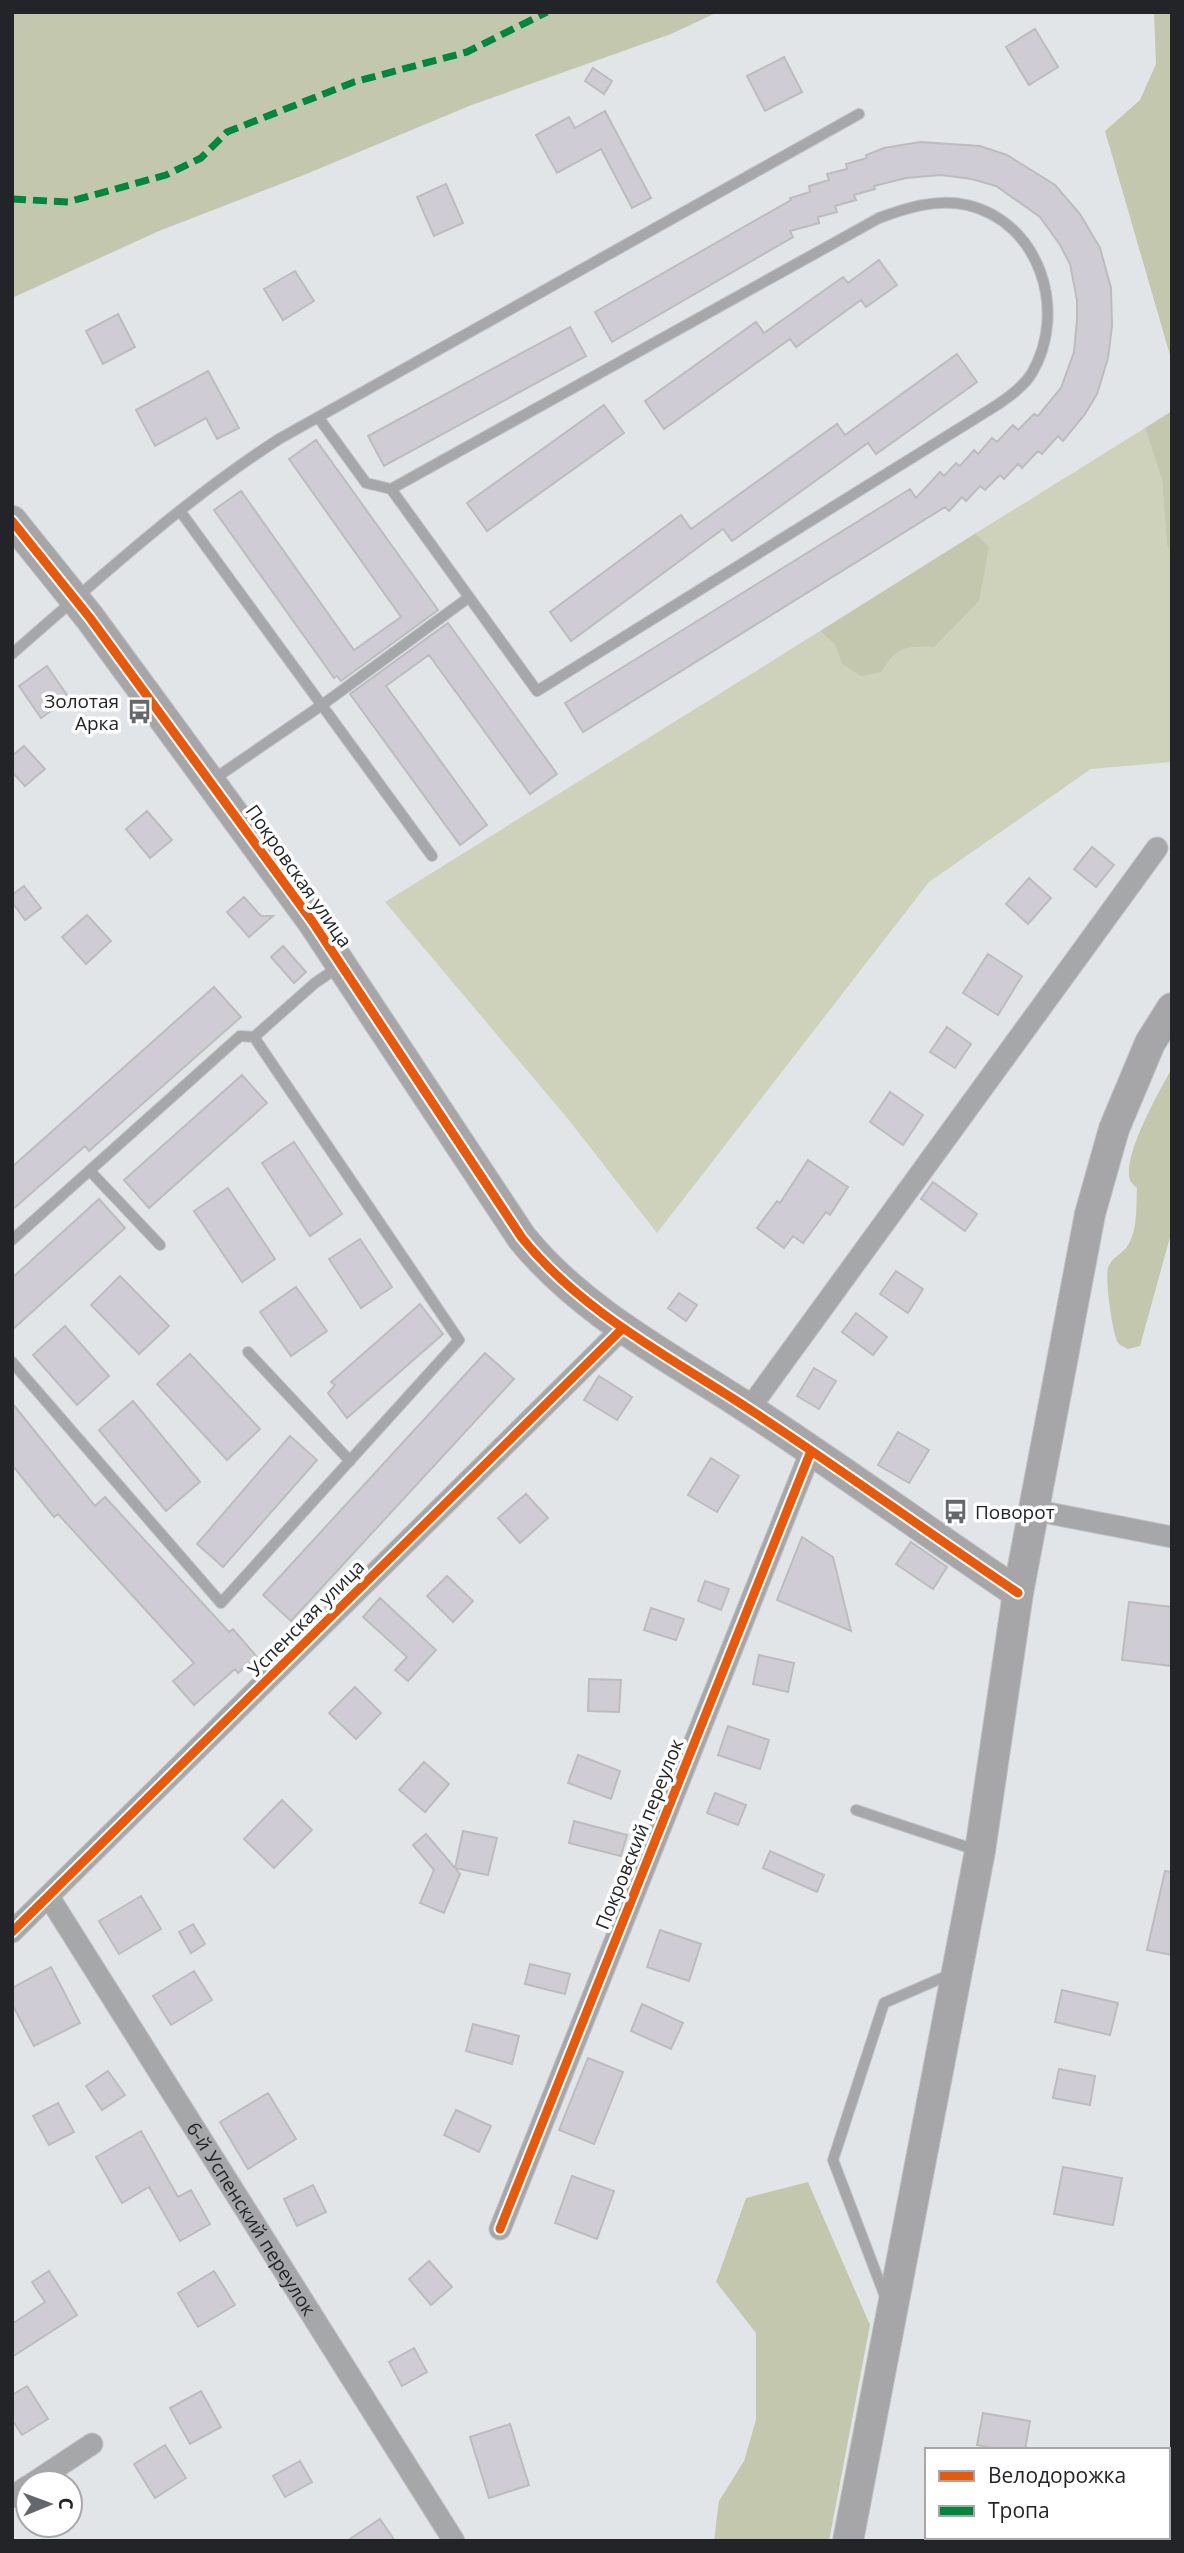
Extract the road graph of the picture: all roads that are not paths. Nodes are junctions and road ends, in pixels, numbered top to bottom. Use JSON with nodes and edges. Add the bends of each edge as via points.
{"nodes":[{"id":1,"x":859,"y":114,"type":"dead end"},
{"id":2,"x":318,"y":417,"type":"junction"},
{"id":3,"x":391,"y":489,"type":"junction"},
{"id":4,"x":180,"y":511,"type":"junction"},
{"id":5,"x":12,"y":521,"type":"edge"},
{"id":6,"x":468,"y":598,"type":"junction"},
{"id":7,"x":75,"y":599,"type":"junction"},
{"id":8,"x":12,"y":654,"type":"edge"},
{"id":9,"x":322,"y":705,"type":"junction"},
{"id":10,"x":211,"y":781,"type":"junction"},
{"id":11,"x":1157,"y":848,"type":"dead end"},
{"id":12,"x":432,"y":856,"type":"dead end"},
{"id":13,"x":340,"y":967,"type":"junction"},
{"id":14,"x":1172,"y":1008,"type":"edge"},
{"id":15,"x":254,"y":1037,"type":"junction"},
{"id":16,"x":90,"y":1171,"type":"junction"},
{"id":17,"x":12,"y":1240,"type":"edge"},
{"id":18,"x":160,"y":1245,"type":"dead end"},
{"id":19,"x":623,"y":1328,"type":"junction"},
{"id":20,"x":248,"y":1352,"type":"dead end"},
{"id":21,"x":12,"y":1362,"type":"edge"},
{"id":22,"x":749,"y":1409,"type":"junction"},
{"id":23,"x":811,"y":1451,"type":"junction"},
{"id":24,"x":350,"y":1461,"type":"junction"},
{"id":25,"x":1033,"y":1510,"type":"junction"},
{"id":26,"x":1172,"y":1537,"type":"edge"},
{"id":27,"x":1017,"y":1593,"type":"junction"},
{"id":28,"x":856,"y":1810,"type":"dead end"},
{"id":29,"x":980,"y":1851,"type":"junction"},
{"id":30,"x":49,"y":1897,"type":"junction"},
{"id":31,"x":12,"y":1932,"type":"edge"},
{"id":32,"x":957,"y":1972,"type":"junction"},
{"id":33,"x":500,"y":2230,"type":"dead end"},
{"id":34,"x":892,"y":2312,"type":"junction"},
{"id":35,"x":92,"y":2444,"type":"dead end"},
{"id":36,"x":52,"y":2469,"type":"edge"},
{"id":37,"x":454,"y":2541,"type":"edge"},
{"id":38,"x":848,"y":2541,"type":"edge"}],
"edges":[{"from":1,"to":2,"type":"lane"},
{"from":2,"to":3,"type":"lane","via":[[366,483]]},
{"from":2,"to":4,"type":"lane","via":[[238,466]]},
{"from":3,"to":6,"type":"lane"},
{"from":3,"to":6,"type":"lane","via":[[878,218],[905,208],[966,205],[992,214],[1032,253],[1044,278],[1048,324],[1043,350],[1031,375],[1016,391],[537,691]]},
{"from":4,"to":7,"type":"lane"},
{"from":4,"to":9,"type":"lane"},
{"from":5,"to":7,"type":"main road","name":"Покровская улица"},
{"from":6,"to":9,"type":"lane"},
{"from":7,"to":8,"type":"lane"},
{"from":7,"to":10,"type":"main road","name":"Покровская улица"},
{"from":9,"to":10,"type":"lane"},
{"from":9,"to":12,"type":"lane"},
{"from":10,"to":13,"type":"main road","name":"Покровская улица"},
{"from":11,"to":22,"type":"street"},
{"from":13,"to":15,"type":"lane"},
{"from":13,"to":19,"type":"main road","name":"Покровская улица","via":[[522,1238],[564,1284]]},
{"from":14,"to":25,"type":"main road","via":[[1150,1043],[1114,1129],[1090,1214]]},
{"from":15,"to":16,"type":"lane","via":[[240,1037]]},
{"from":15,"to":24,"type":"lane","via":[[459,1340]]},
{"from":16,"to":17,"type":"lane"},
{"from":16,"to":18,"type":"lane"},
{"from":19,"to":22,"type":"main road","name":"Покровская улица"},
{"from":19,"to":30,"type":"street","name":"Успенская улица"},
{"from":20,"to":24,"type":"lane"},
{"from":21,"to":24,"type":"lane","via":[[221,1603]]},
{"from":22,"to":23,"type":"main road","name":"Покровская улица"},
{"from":23,"to":27,"type":"main road","name":"Покровская улица"},
{"from":23,"to":33,"type":"street","name":"Покровский переулок"},
{"from":25,"to":26,"type":"street"},
{"from":25,"to":27,"type":"main road"},
{"from":27,"to":29,"type":"main road"},
{"from":28,"to":29,"type":"lane"},
{"from":29,"to":32,"type":"main road"},
{"from":30,"to":31,"type":"street","name":"Успенская улица"},
{"from":30,"to":37,"type":"street","name":"6-й Успенский переулок"},
{"from":32,"to":34,"type":"main road"},
{"from":32,"to":34,"type":"lane","via":[[884,2003],[833,2160]]},
{"from":34,"to":38,"type":"main road"},
{"from":35,"to":36,"type":"street"}]}
